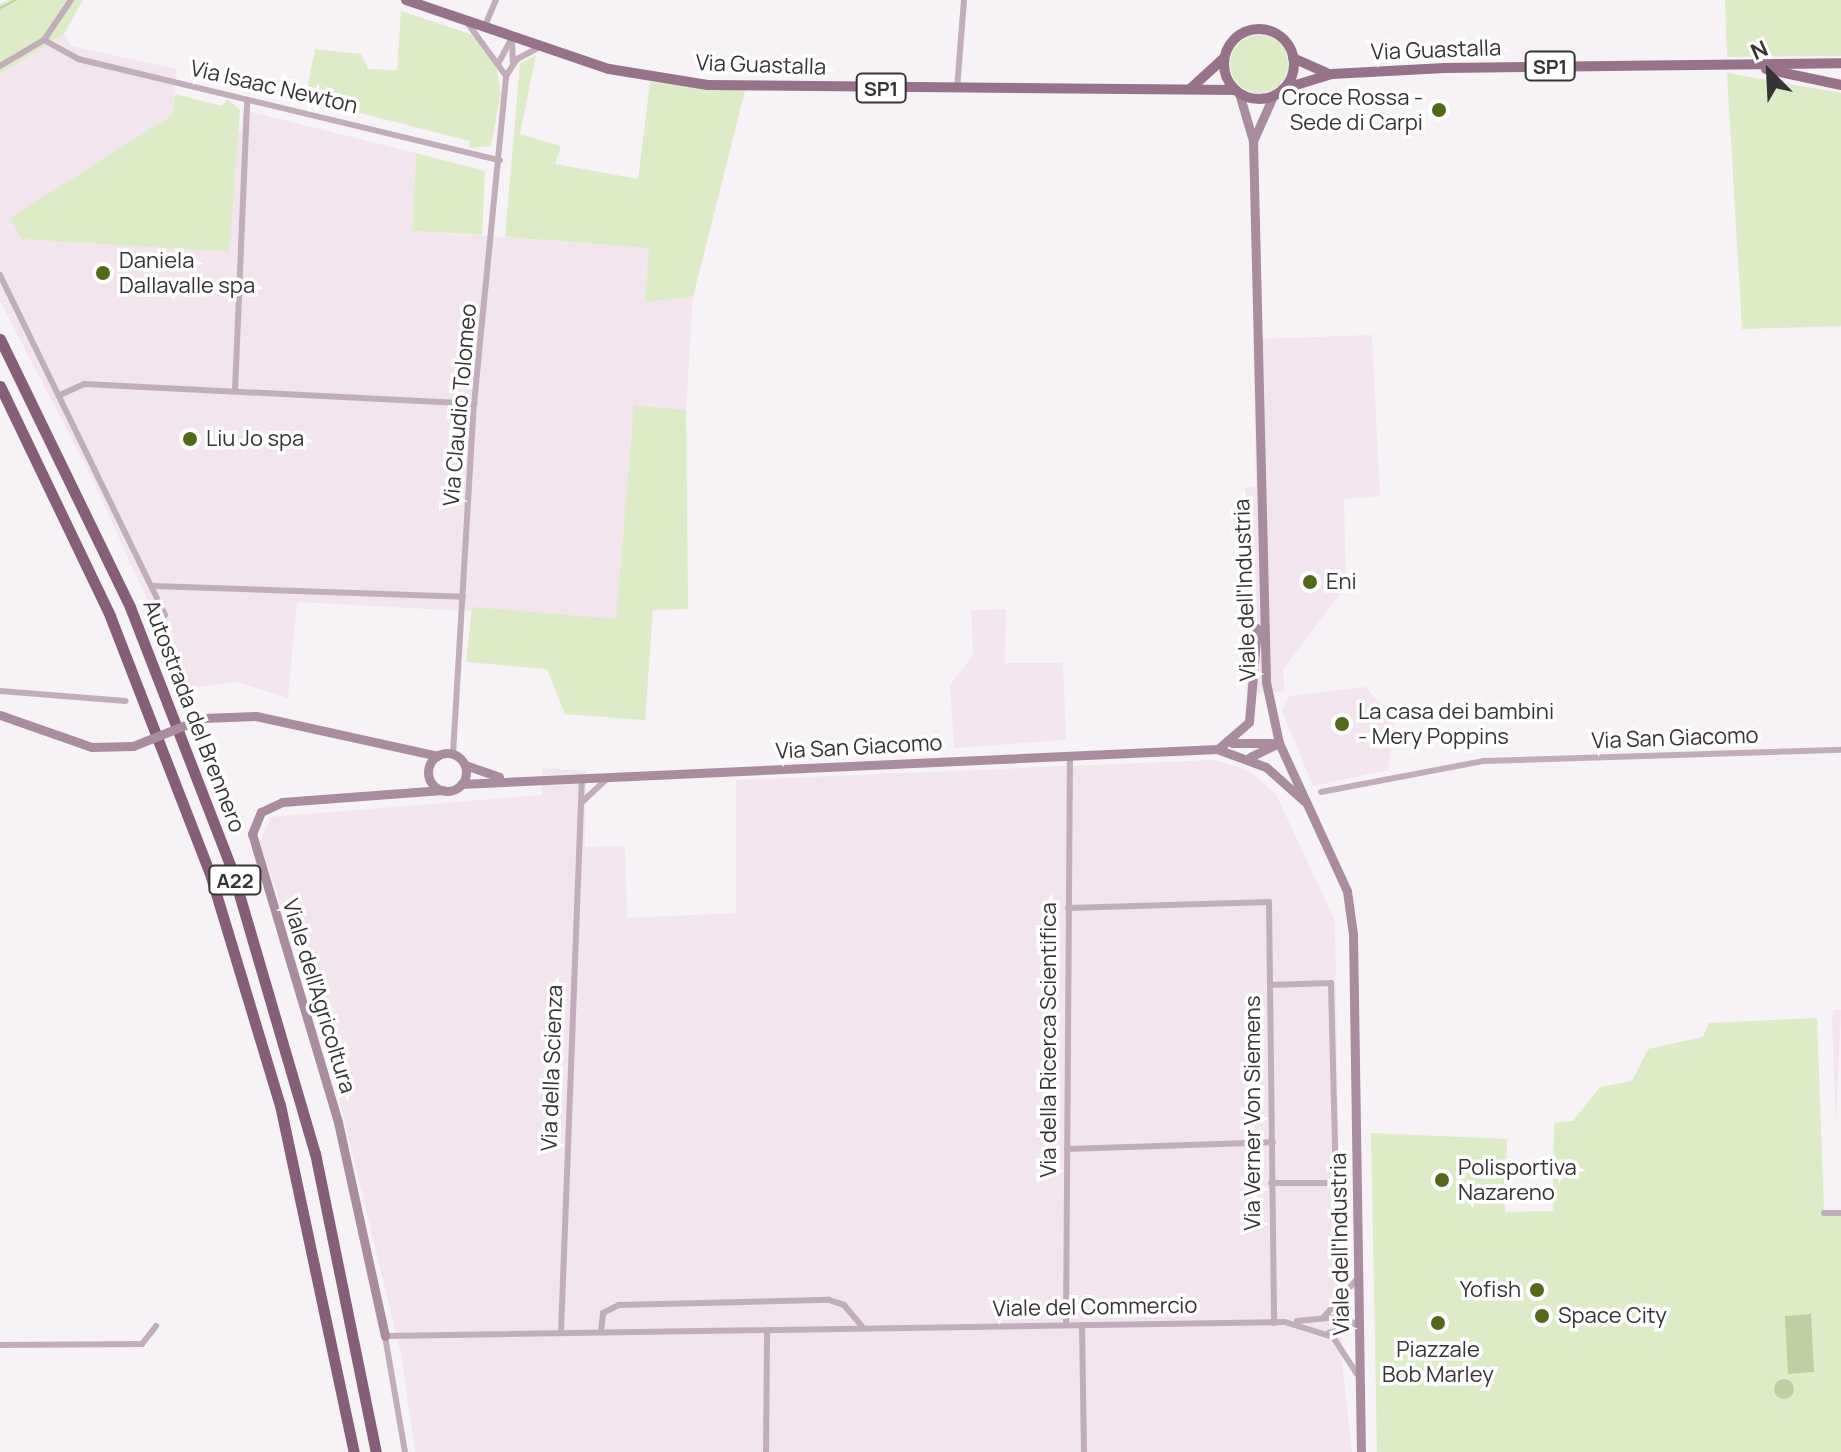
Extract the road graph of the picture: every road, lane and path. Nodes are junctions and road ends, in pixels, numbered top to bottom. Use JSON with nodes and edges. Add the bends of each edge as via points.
{"nodes":[{"id":1,"x":406,"y":0,"type":"edge"},
{"id":2,"x":496,"y":0,"type":"edge"},
{"id":3,"x":964,"y":0,"type":"edge"},
{"id":4,"x":71,"y":1,"type":"edge"},
{"id":5,"x":464,"y":21,"type":"junction"},
{"id":6,"x":484,"y":28,"type":"junction"},
{"id":7,"x":512,"y":38,"type":"junction"},
{"id":8,"x":44,"y":40,"type":"junction"},
{"id":9,"x":540,"y":47,"type":"junction"},
{"id":10,"x":1224,"y":58,"type":"junction"},
{"id":11,"x":1293,"y":58,"type":"junction"},
{"id":12,"x":499,"y":63,"type":"junction"},
{"id":13,"x":1840,"y":63,"type":"edge"},
{"id":14,"x":1733,"y":64,"type":"junction"},
{"id":15,"x":0,"y":66,"type":"edge"},
{"id":16,"x":512,"y":67,"type":"junction"},
{"id":17,"x":1332,"y":74,"type":"junction"},
{"id":18,"x":506,"y":76,"type":"junction"},
{"id":19,"x":1840,"y":85,"type":"edge"},
{"id":20,"x":957,"y":89,"type":"junction"},
{"id":21,"x":1283,"y":89,"type":"junction"},
{"id":22,"x":1188,"y":90,"type":"junction"},
{"id":23,"x":1237,"y":92,"type":"junction"},
{"id":24,"x":1273,"y":96,"type":"junction"},
{"id":25,"x":247,"y":100,"type":"junction"},
{"id":26,"x":1253,"y":141,"type":"junction"},
{"id":27,"x":500,"y":160,"type":"junction"},
{"id":28,"x":0,"y":275,"type":"edge"},
{"id":29,"x":0,"y":339,"type":"edge"},
{"id":30,"x":0,"y":386,"type":"edge"},
{"id":31,"x":235,"y":391,"type":"junction"},
{"id":32,"x":62,"y":394,"type":"junction"},
{"id":33,"x":474,"y":404,"type":"junction"},
{"id":34,"x":154,"y":586,"type":"junction"},
{"id":35,"x":463,"y":597,"type":"junction"},
{"id":36,"x":1260,"y":605,"type":"junction"},
{"id":37,"x":165,"y":615,"type":"dead end"},
{"id":38,"x":0,"y":691,"type":"edge"},
{"id":39,"x":126,"y":701,"type":"dead end"},
{"id":40,"x":0,"y":715,"type":"edge"},
{"id":41,"x":451,"y":737,"type":"junction"},
{"id":42,"x":1230,"y":743,"type":"junction"},
{"id":43,"x":1279,"y":743,"type":"junction"},
{"id":44,"x":1217,"y":749,"type":"junction"},
{"id":45,"x":1841,"y":750,"type":"edge"},
{"id":46,"x":418,"y":751,"type":"junction"},
{"id":47,"x":453,"y":754,"type":"junction"},
{"id":48,"x":440,"y":755,"type":"junction"},
{"id":49,"x":1070,"y":755,"type":"junction"},
{"id":50,"x":1247,"y":757,"type":"junction"},
{"id":51,"x":465,"y":765,"type":"junction"},
{"id":52,"x":429,"y":772,"type":"junction"},
{"id":53,"x":616,"y":776,"type":"junction"},
{"id":54,"x":582,"y":777,"type":"junction"},
{"id":55,"x":502,"y":778,"type":"junction"},
{"id":56,"x":461,"y":784,"type":"junction"},
{"id":57,"x":443,"y":790,"type":"junction"},
{"id":58,"x":1321,"y":792,"type":"dead end"},
{"id":59,"x":404,"y":798,"type":"junction"},
{"id":60,"x":581,"y":805,"type":"junction"},
{"id":61,"x":1310,"y":807,"type":"junction"},
{"id":62,"x":1068,"y":908,"type":"junction"},
{"id":63,"x":1270,"y":985,"type":"junction"},
{"id":64,"x":1273,"y":1142,"type":"junction"},
{"id":65,"x":1067,"y":1149,"type":"junction"},
{"id":66,"x":1271,"y":1183,"type":"junction"},
{"id":67,"x":1824,"y":1213,"type":"dead end"},
{"id":68,"x":1841,"y":1213,"type":"edge"},
{"id":69,"x":1358,"y":1274,"type":"junction"},
{"id":70,"x":1323,"y":1318,"type":"junction"},
{"id":71,"x":1285,"y":1322,"type":"junction"},
{"id":72,"x":1274,"y":1323,"type":"junction"},
{"id":73,"x":1066,"y":1325,"type":"junction"},
{"id":74,"x":1082,"y":1325,"type":"junction"},
{"id":75,"x":1359,"y":1325,"type":"junction"},
{"id":76,"x":156,"y":1326,"type":"dead end"},
{"id":77,"x":863,"y":1328,"type":"junction"},
{"id":78,"x":767,"y":1330,"type":"junction"},
{"id":79,"x":601,"y":1332,"type":"junction"},
{"id":80,"x":1326,"y":1332,"type":"junction"},
{"id":81,"x":561,"y":1333,"type":"junction"},
{"id":82,"x":385,"y":1336,"type":"junction"},
{"id":83,"x":0,"y":1345,"type":"edge"},
{"id":84,"x":1360,"y":1389,"type":"junction"},
{"id":85,"x":354,"y":1452,"type":"edge"},
{"id":86,"x":376,"y":1452,"type":"edge"},
{"id":87,"x":405,"y":1452,"type":"edge"},
{"id":88,"x":766,"y":1452,"type":"edge"},
{"id":89,"x":1084,"y":1452,"type":"edge"},
{"id":90,"x":1361,"y":1452,"type":"edge"}],
"edges":[{"from":1,"to":5,"type":"main road","name":"Via Guastalla","number":"SP1"},
{"from":2,"to":6,"type":"street"},
{"from":3,"to":20,"type":"street"},
{"from":4,"to":8,"type":"street"},
{"from":5,"to":6,"type":"main road","name":"Via Guastalla","number":"SP1"},
{"from":5,"to":12,"type":"street"},
{"from":6,"to":7,"type":"main road","name":"Via Guastalla","number":"SP1"},
{"from":7,"to":9,"type":"main road","name":"Via Guastalla","number":"SP1"},
{"from":7,"to":12,"type":"street"},
{"from":7,"to":16,"type":"street"},
{"from":8,"to":15,"type":"street"},
{"from":8,"to":25,"type":"street","name":"Via Isaac Newton","via":[[78,59]]},
{"from":9,"to":16,"type":"street"},
{"from":9,"to":20,"type":"main road","name":"Via Guastalla","number":"SP1","via":[[693,84]]},
{"from":10,"to":11,"type":"main road","via":[[1234,39],[1264,29],[1283,39]]},
{"from":10,"to":22,"type":"main road"},
{"from":10,"to":23,"type":"main road"},
{"from":11,"to":17,"type":"main road","name":"Via Guastalla"},
{"from":11,"to":21,"type":"main road"},
{"from":12,"to":18,"type":"street"},
{"from":13,"to":14,"type":"main road","name":"Via Guastalla","number":"SP1"},
{"from":13,"to":19,"type":"main road"},
{"from":14,"to":17,"type":"main road","name":"Via Guastalla","number":"SP1"},
{"from":14,"to":19,"type":"main road","name":"Via Guastalla","number":"SP1"},
{"from":16,"to":18,"type":"street"},
{"from":17,"to":21,"type":"main road","name":"Via Guastalla","number":"SP1"},
{"from":18,"to":27,"type":"street","name":"Via Claudio Tolomeo"},
{"from":20,"to":22,"type":"main road","name":"Via Guastalla","number":"SP1"},
{"from":21,"to":24,"type":"main road"},
{"from":22,"to":23,"type":"main road","name":"Via Guastalla","number":"SP1"},
{"from":23,"to":24,"type":"main road"},
{"from":23,"to":26,"type":"street","name":"Viale dell'Industria"},
{"from":24,"to":26,"type":"street","name":"Viale dell'Industria"},
{"from":25,"to":27,"type":"street","name":"Via Isaac Newton"},
{"from":25,"to":31,"type":"street"},
{"from":26,"to":36,"type":"street","name":"Viale dell'Industria"},
{"from":27,"to":33,"type":"street","name":"Via Claudio Tolomeo"},
{"from":28,"to":32,"type":"street"},
{"from":29,"to":86,"type":"highway","name":"Autostrada del Brennero","number":"A22","via":[[130,607],[232,870],[315,1153]]},
{"from":30,"to":85,"type":"highway","name":"Autostrada del Brennero","number":"A22","via":[[110,616],[211,877],[280,1105]]},
{"from":31,"to":32,"type":"street","via":[[84,384]]},
{"from":31,"to":33,"type":"street"},
{"from":32,"to":34,"type":"street"},
{"from":33,"to":35,"type":"street","name":"Via Claudio Tolomeo"},
{"from":34,"to":35,"type":"street"},
{"from":34,"to":37,"type":"street"},
{"from":35,"to":41,"type":"street","name":"Via Claudio Tolomeo"},
{"from":36,"to":42,"type":"street","via":[[1251,715]]},
{"from":36,"to":43,"type":"street","name":"Viale dell'Industria"},
{"from":38,"to":39,"type":"street"},
{"from":40,"to":46,"type":"street","bridge":true,"via":[[92,747],[133,746],[203,718],[238,713]]},
{"from":41,"to":47,"type":"street","name":"Via Claudio Tolomeo"},
{"from":41,"to":48,"type":"street","name":"Via Claudio Tolomeo"},
{"from":42,"to":43,"type":"street","name":"Via San Giacomo"},
{"from":42,"to":44,"type":"street","name":"Via San Giacomo"},
{"from":43,"to":50,"type":"street","via":[[1264,756]]},
{"from":43,"to":61,"type":"street","name":"Viale dell'Industria"},
{"from":44,"to":49,"type":"street","name":"Via San Giacomo"},
{"from":44,"to":50,"type":"street","name":"Via San Giacomo"},
{"from":45,"to":58,"type":"street","name":"Via San Giacomo","via":[[1484,761]]},
{"from":46,"to":48,"type":"street"},
{"from":46,"to":52,"type":"street"},
{"from":47,"to":48,"type":"street"},
{"from":47,"to":51,"type":"street"},
{"from":48,"to":52,"type":"street"},
{"from":49,"to":53,"type":"street","name":"Via San Giacomo"},
{"from":49,"to":62,"type":"street","name":"Via della Ricerca Scientifica"},
{"from":50,"to":61,"type":"street","name":"Via San Giacomo"},
{"from":51,"to":55,"type":"street","name":"Via San Giacomo"},
{"from":51,"to":56,"type":"street"},
{"from":52,"to":57,"type":"street"},
{"from":52,"to":59,"type":"street"},
{"from":53,"to":54,"type":"street","name":"Via San Giacomo"},
{"from":53,"to":60,"type":"street"},
{"from":54,"to":55,"type":"street","name":"Via San Giacomo"},
{"from":54,"to":60,"type":"street","name":"Via della Scienza"},
{"from":55,"to":56,"type":"street","name":"Via San Giacomo"},
{"from":56,"to":57,"type":"street"},
{"from":57,"to":59,"type":"street","name":"Viale dell'Agricoltura"},
{"from":59,"to":82,"type":"street","name":"Viale dell'Agricoltura","via":[[282,802],[261,812],[252,834],[338,1122]]},
{"from":60,"to":81,"type":"street","name":"Via della Scienza"},
{"from":61,"to":69,"type":"street","name":"Viale dell'Industria","via":[[1351,906]]},
{"from":62,"to":63,"type":"street","name":"Via Verner Von Siemens","via":[[1269,902]]},
{"from":62,"to":65,"type":"street","name":"Via della Ricerca Scientifica"},
{"from":63,"to":64,"type":"street","name":"Via Verner Von Siemens"},
{"from":63,"to":66,"type":"street","via":[[1331,983],[1336,1183]]},
{"from":64,"to":65,"type":"street"},
{"from":64,"to":66,"type":"street","name":"Via Verner Von Siemens"},
{"from":65,"to":73,"type":"street","name":"Via della Ricerca Scientifica"},
{"from":66,"to":72,"type":"street","name":"Via Verner Von Siemens"},
{"from":67,"to":68,"type":"street"},
{"from":69,"to":70,"type":"street","via":[[1346,1299]]},
{"from":69,"to":75,"type":"street","name":"Viale dell'Industria"},
{"from":70,"to":71,"type":"street"},
{"from":70,"to":75,"type":"street"},
{"from":71,"to":72,"type":"street","name":"Viale del Commercio"},
{"from":71,"to":80,"type":"street","name":"Viale del Commercio"},
{"from":72,"to":74,"type":"street","name":"Viale del Commercio"},
{"from":73,"to":74,"type":"street","name":"Viale del Commercio"},
{"from":73,"to":77,"type":"street","name":"Viale del Commercio"},
{"from":74,"to":89,"type":"street"},
{"from":75,"to":80,"type":"street"},
{"from":75,"to":84,"type":"street","name":"Viale dell'Industria"},
{"from":76,"to":83,"type":"street","via":[[142,1344]]},
{"from":77,"to":78,"type":"street","name":"Viale del Commercio"},
{"from":77,"to":79,"type":"street","via":[[844,1305],[829,1300],[619,1305],[603,1313]]},
{"from":78,"to":79,"type":"street","name":"Viale del Commercio"},
{"from":78,"to":88,"type":"street"},
{"from":79,"to":81,"type":"street","name":"Viale del Commercio"},
{"from":80,"to":84,"type":"street","via":[[1352,1360]]},
{"from":81,"to":82,"type":"street","name":"Viale del Commercio"},
{"from":82,"to":87,"type":"street"},
{"from":84,"to":90,"type":"street","name":"Viale dell'Industria"}]}
